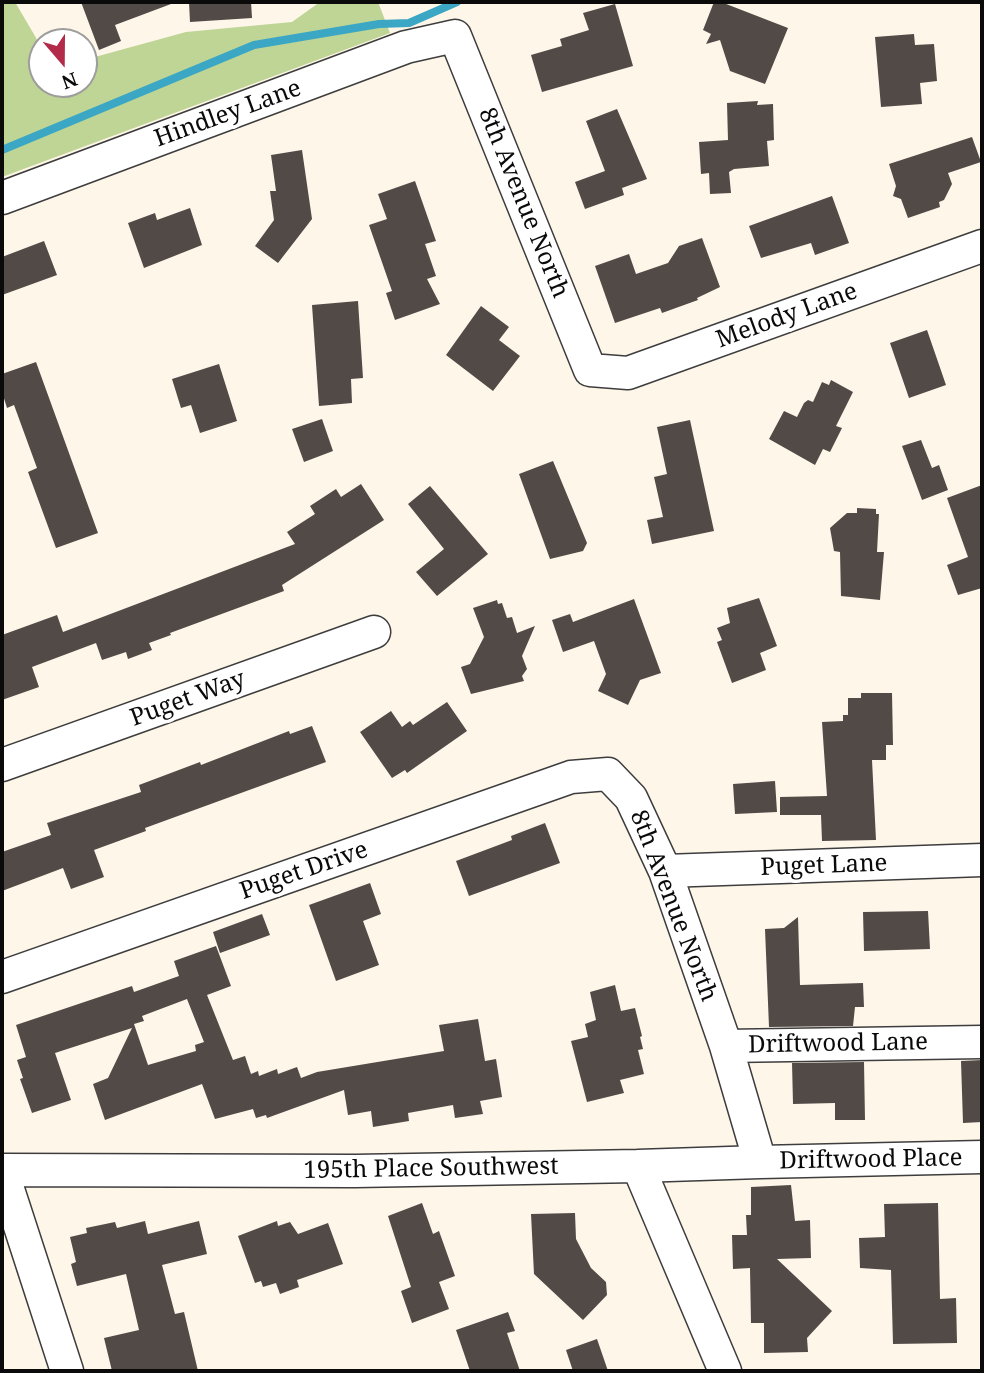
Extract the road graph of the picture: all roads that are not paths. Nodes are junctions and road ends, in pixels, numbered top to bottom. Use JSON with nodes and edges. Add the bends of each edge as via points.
{"nodes":[{"id":1,"x":456,"y":36,"type":"joint"},
{"id":2,"x":2,"y":198,"type":"edge"},
{"id":3,"x":982,"y":246,"type":"edge"},
{"id":4,"x":590,"y":370,"type":"joint"},
{"id":5,"x":374,"y":632,"type":"dead end"},
{"id":6,"x":2,"y":765,"type":"edge"},
{"id":7,"x":608,"y":774,"type":"joint"},
{"id":8,"x":982,"y":860,"type":"edge"},
{"id":9,"x":665,"y":871,"type":"junction"},
{"id":10,"x":2,"y":977,"type":"edge"},
{"id":11,"x":982,"y":1042,"type":"edge"},
{"id":12,"x":726,"y":1046,"type":"junction"},
{"id":13,"x":982,"y":1157,"type":"edge"},
{"id":14,"x":760,"y":1162,"type":"junction"},
{"id":15,"x":638,"y":1166,"type":"junction"},
{"id":16,"x":2,"y":1170,"type":"edge"},
{"id":17,"x":67,"y":1371,"type":"edge"},
{"id":18,"x":725,"y":1371,"type":"edge"}],
"edges":[{"from":1,"to":2,"type":"street","name":"Hindley Lane","via":[[406,47]]},
{"from":1,"to":4,"type":"street","name":"8th Avenue North"},
{"from":3,"to":4,"type":"street","name":"Melody Lane","via":[[628,373]]},
{"from":5,"to":6,"type":"street","name":"Puget Way"},
{"from":7,"to":9,"type":"street","name":"8th Avenue North","via":[[631,798]]},
{"from":7,"to":10,"type":"street","name":"Puget Drive","via":[[570,777]]},
{"from":8,"to":9,"type":"street","name":"Puget Lane"},
{"from":9,"to":12,"type":"street","name":"8th Avenue North"},
{"from":11,"to":12,"type":"street","name":"Driftwood Lane"},
{"from":12,"to":14,"type":"street","name":"Driftwood Lane"},
{"from":13,"to":14,"type":"street","name":"Driftwood Place"},
{"from":14,"to":15,"type":"street"},
{"from":15,"to":16,"type":"street","name":"195th Place Southwest"},
{"from":15,"to":18,"type":"street"},
{"from":16,"to":17,"type":"street"}]}
